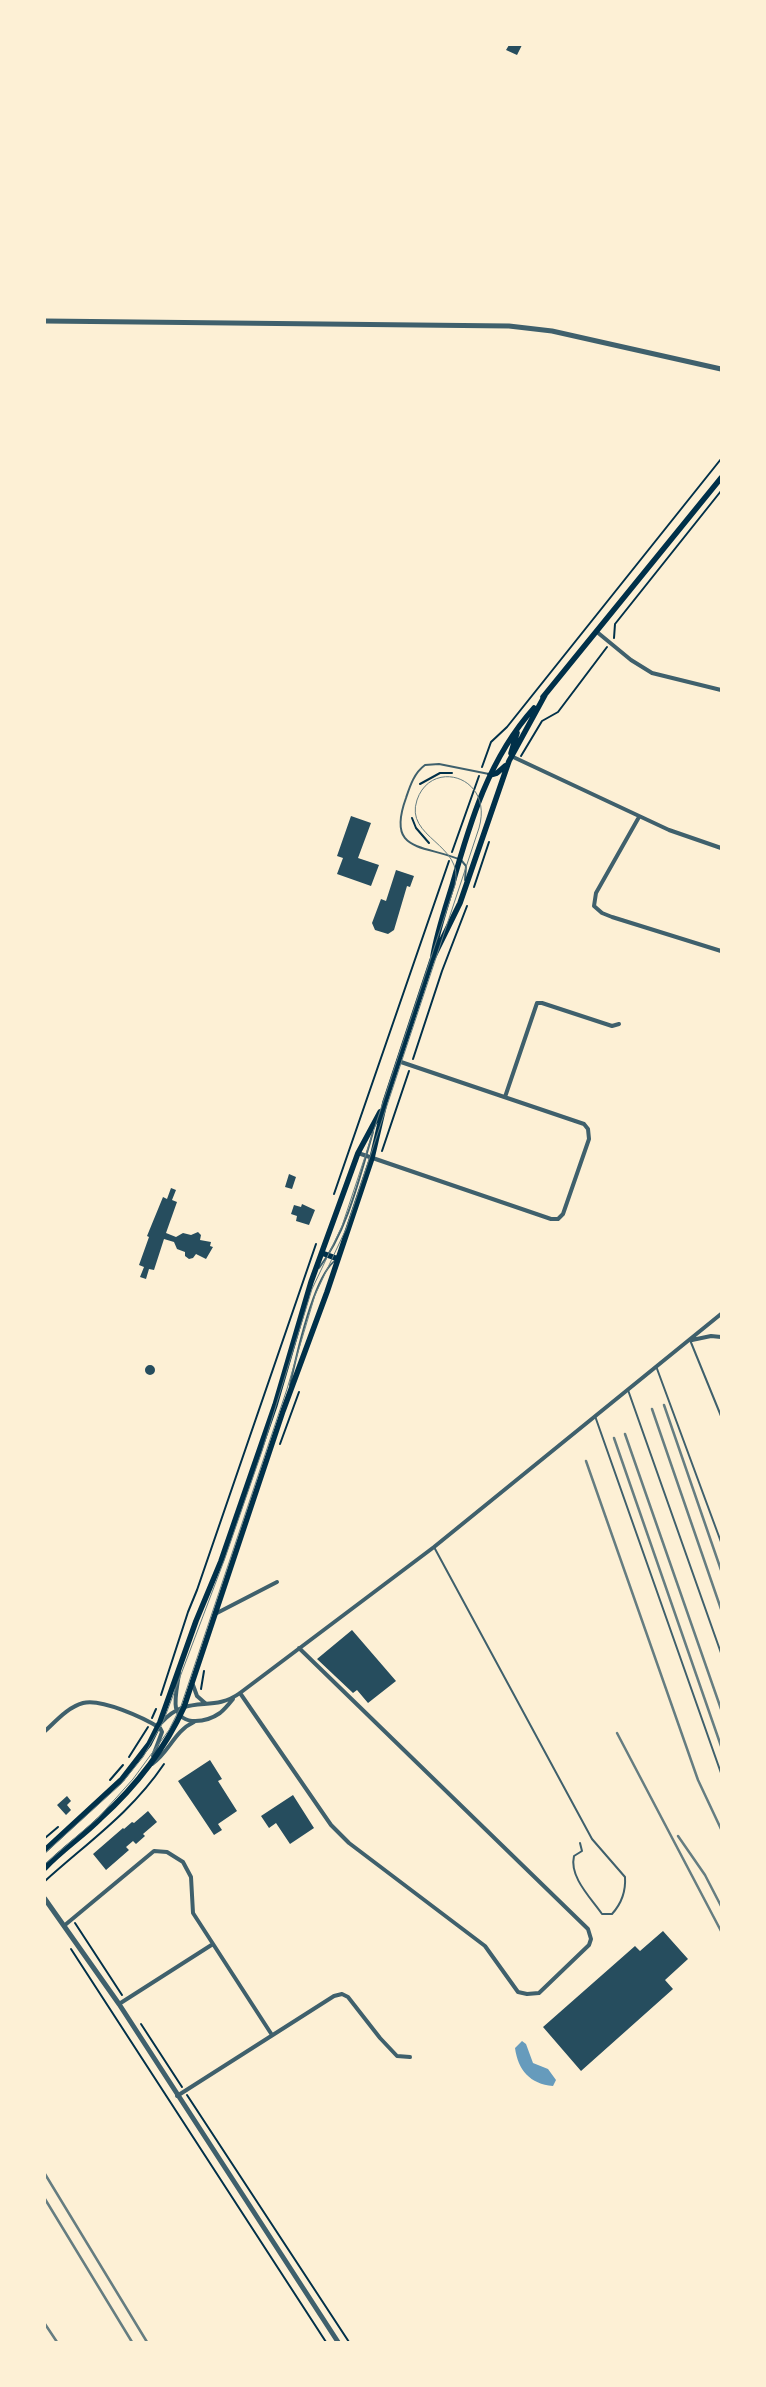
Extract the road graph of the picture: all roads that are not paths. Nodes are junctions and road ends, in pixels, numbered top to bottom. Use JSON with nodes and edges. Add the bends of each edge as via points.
{"nodes":[{"id":1,"x":45,"y":320,"type":"edge"},
{"id":2,"x":721,"y":369,"type":"edge"},
{"id":3,"x":721,"y":478,"type":"edge"},
{"id":4,"x":597,"y":632,"type":"junction"},
{"id":5,"x":721,"y":690,"type":"edge"},
{"id":6,"x":545,"y":695,"type":"junction"},
{"id":7,"x":526,"y":716,"type":"junction"},
{"id":8,"x":510,"y":759,"type":"junction"},
{"id":9,"x":490,"y":774,"type":"junction"},
{"id":10,"x":639,"y":817,"type":"junction"},
{"id":11,"x":721,"y":848,"type":"edge"},
{"id":12,"x":459,"y":859,"type":"junction"},
{"id":13,"x":464,"y":890,"type":"junction"},
{"id":14,"x":721,"y":951,"type":"edge"},
{"id":15,"x":432,"y":960,"type":"junction"},
{"id":16,"x":619,"y":1024,"type":"dead end"},
{"id":17,"x":398,"y":1061,"type":"junction"},
{"id":18,"x":505,"y":1097,"type":"junction"},
{"id":19,"x":385,"y":1102,"type":"junction"},
{"id":20,"x":377,"y":1118,"type":"junction"},
{"id":21,"x":358,"y":1153,"type":"junction"},
{"id":22,"x":369,"y":1157,"type":"junction"},
{"id":23,"x":322,"y":1253,"type":"junction"},
{"id":24,"x":328,"y":1255,"type":"junction"},
{"id":25,"x":338,"y":1259,"type":"junction"},
{"id":26,"x":314,"y":1275,"type":"junction"},
{"id":27,"x":721,"y":1314,"type":"edge"},
{"id":28,"x":721,"y":1337,"type":"edge"},
{"id":29,"x":690,"y":1340,"type":"junction"},
{"id":30,"x":656,"y":1366,"type":"junction"},
{"id":31,"x":628,"y":1390,"type":"junction"},
{"id":32,"x":288,"y":1397,"type":"junction"},
{"id":33,"x":595,"y":1416,"type":"junction"},
{"id":34,"x":721,"y":1416,"type":"edge"},
{"id":35,"x":721,"y":1542,"type":"edge"},
{"id":36,"x":434,"y":1547,"type":"junction"},
{"id":37,"x":276,"y":1582,"type":"dead end"},
{"id":38,"x":215,"y":1614,"type":"junction"},
{"id":39,"x":299,"y":1648,"type":"junction"},
{"id":40,"x":721,"y":1653,"type":"edge"},
{"id":41,"x":180,"y":1668,"type":"junction"},
{"id":42,"x":193,"y":1682,"type":"junction"},
{"id":43,"x":240,"y":1693,"type":"junction"},
{"id":44,"x":234,"y":1697,"type":"junction"},
{"id":45,"x":207,"y":1704,"type":"junction"},
{"id":46,"x":184,"y":1706,"type":"junction"},
{"id":47,"x":177,"y":1709,"type":"junction"},
{"id":48,"x":180,"y":1715,"type":"junction"},
{"id":49,"x":198,"y":1720,"type":"junction"},
{"id":50,"x":158,"y":1726,"type":"junction"},
{"id":51,"x":45,"y":1731,"type":"edge"},
{"id":52,"x":152,"y":1760,"type":"junction"},
{"id":53,"x":147,"y":1767,"type":"junction"},
{"id":54,"x":721,"y":1773,"type":"edge"},
{"id":55,"x":580,"y":1843,"type":"dead end"},
{"id":56,"x":45,"y":1850,"type":"edge"},
{"id":57,"x":45,"y":1868,"type":"edge"},
{"id":58,"x":45,"y":1899,"type":"edge"},
{"id":59,"x":65,"y":1925,"type":"junction"},
{"id":60,"x":213,"y":1944,"type":"junction"},
{"id":61,"x":119,"y":2004,"type":"junction"},
{"id":62,"x":272,"y":2035,"type":"junction"},
{"id":63,"x":410,"y":2057,"type":"dead end"},
{"id":64,"x":177,"y":2096,"type":"junction"},
{"id":65,"x":338,"y":2342,"type":"edge"}],
"edges":[{"from":1,"to":2,"type":"street","via":[[509,326],[552,331]]},
{"from":3,"to":4,"type":"main road"},
{"from":4,"to":5,"type":"street","via":[[652,673]]},
{"from":4,"to":6,"type":"main road"},
{"from":6,"to":7,"type":"main road"},
{"from":6,"to":8,"type":"main road"},
{"from":7,"to":8,"type":"main road","via":[[514,739]]},
{"from":7,"to":9,"type":"main road","via":[[502,749]]},
{"from":8,"to":9,"type":"main road","via":[[499,771]]},
{"from":8,"to":10,"type":"street"},
{"from":8,"to":13,"type":"main road"},
{"from":9,"to":12,"type":"main road"},
{"from":9,"to":12,"type":"lane","via":[[439,764],[425,766],[414,777],[402,810],[399,827],[403,838]]},
{"from":10,"to":11,"type":"street"},
{"from":10,"to":14,"type":"street","via":[[596,892],[594,906],[607,915]]},
{"from":12,"to":13,"type":"lane","via":[[466,866]]},
{"from":12,"to":15,"type":"main road"},
{"from":13,"to":15,"type":"main road","via":[[450,927]]},
{"from":15,"to":17,"type":"main road"},
{"from":16,"to":18,"type":"street","via":[[612,1026],[537,1003]]},
{"from":17,"to":18,"type":"street"},
{"from":17,"to":19,"type":"main road"},
{"from":18,"to":22,"type":"street","via":[[584,1124],[588,1129],[575,1178],[563,1214],[558,1219]]},
{"from":19,"to":20,"type":"main road"},
{"from":19,"to":22,"type":"main road"},
{"from":20,"to":21,"type":"main road"},
{"from":20,"to":22,"type":"lane"},
{"from":21,"to":22,"type":"street"},
{"from":21,"to":23,"type":"main road"},
{"from":22,"to":24,"type":"lane"},
{"from":22,"to":25,"type":"main road"},
{"from":23,"to":24,"type":"main road"},
{"from":23,"to":26,"type":"main road"},
{"from":24,"to":25,"type":"main road"},
{"from":24,"to":26,"type":"lane"},
{"from":25,"to":32,"type":"main road"},
{"from":25,"to":32,"type":"lane","via":[[326,1268],[319,1285]]},
{"from":26,"to":41,"type":"main road","via":[[275,1405]]},
{"from":27,"to":29,"type":"street"},
{"from":28,"to":29,"type":"street"},
{"from":29,"to":30,"type":"street"},
{"from":29,"to":34,"type":"lane"},
{"from":30,"to":31,"type":"street"},
{"from":30,"to":35,"type":"lane"},
{"from":31,"to":33,"type":"street"},
{"from":31,"to":40,"type":"lane"},
{"from":32,"to":38,"type":"main road"},
{"from":33,"to":36,"type":"street"},
{"from":33,"to":54,"type":"lane"},
{"from":36,"to":39,"type":"street"},
{"from":36,"to":55,"type":"lane","via":[[592,1839],[625,1877],[623,1896],[612,1914],[602,1914],[575,1875],[572,1865],[574,1856],[582,1851]]},
{"from":37,"to":38,"type":"street"},
{"from":38,"to":42,"type":"main road"},
{"from":39,"to":43,"type":"street"},
{"from":39,"to":43,"type":"street","via":[[588,1929],[589,1945],[544,1989],[534,1994],[518,1992],[485,1946],[349,1843],[331,1825]]},
{"from":41,"to":47,"type":"street"},
{"from":41,"to":50,"type":"main road"},
{"from":42,"to":45,"type":"street","via":[[196,1694]]},
{"from":42,"to":46,"type":"main road"},
{"from":43,"to":44,"type":"street"},
{"from":44,"to":45,"type":"street"},
{"from":44,"to":49,"type":"street","via":[[219,1714]]},
{"from":45,"to":46,"type":"street"},
{"from":46,"to":47,"type":"street"},
{"from":46,"to":48,"type":"main road"},
{"from":47,"to":48,"type":"street"},
{"from":47,"to":50,"type":"street"},
{"from":48,"to":49,"type":"street","via":[[187,1720]]},
{"from":48,"to":52,"type":"main road"},
{"from":49,"to":53,"type":"street","via":[[182,1730],[160,1758]]},
{"from":50,"to":51,"type":"street","via":[[91,1702],[72,1708]]},
{"from":50,"to":52,"type":"street","via":[[162,1732]]},
{"from":50,"to":56,"type":"main road","via":[[122,1780]]},
{"from":52,"to":53,"type":"main road"},
{"from":53,"to":57,"type":"main road","via":[[110,1810]]},
{"from":58,"to":59,"type":"street"},
{"from":59,"to":60,"type":"street","via":[[154,1851],[167,1852],[183,1862],[191,1877],[193,1913]]},
{"from":59,"to":61,"type":"street"},
{"from":60,"to":61,"type":"street"},
{"from":60,"to":62,"type":"street"},
{"from":61,"to":64,"type":"street"},
{"from":62,"to":63,"type":"street","via":[[342,1994],[397,2056]]},
{"from":62,"to":64,"type":"street"},
{"from":64,"to":65,"type":"street"}]}
